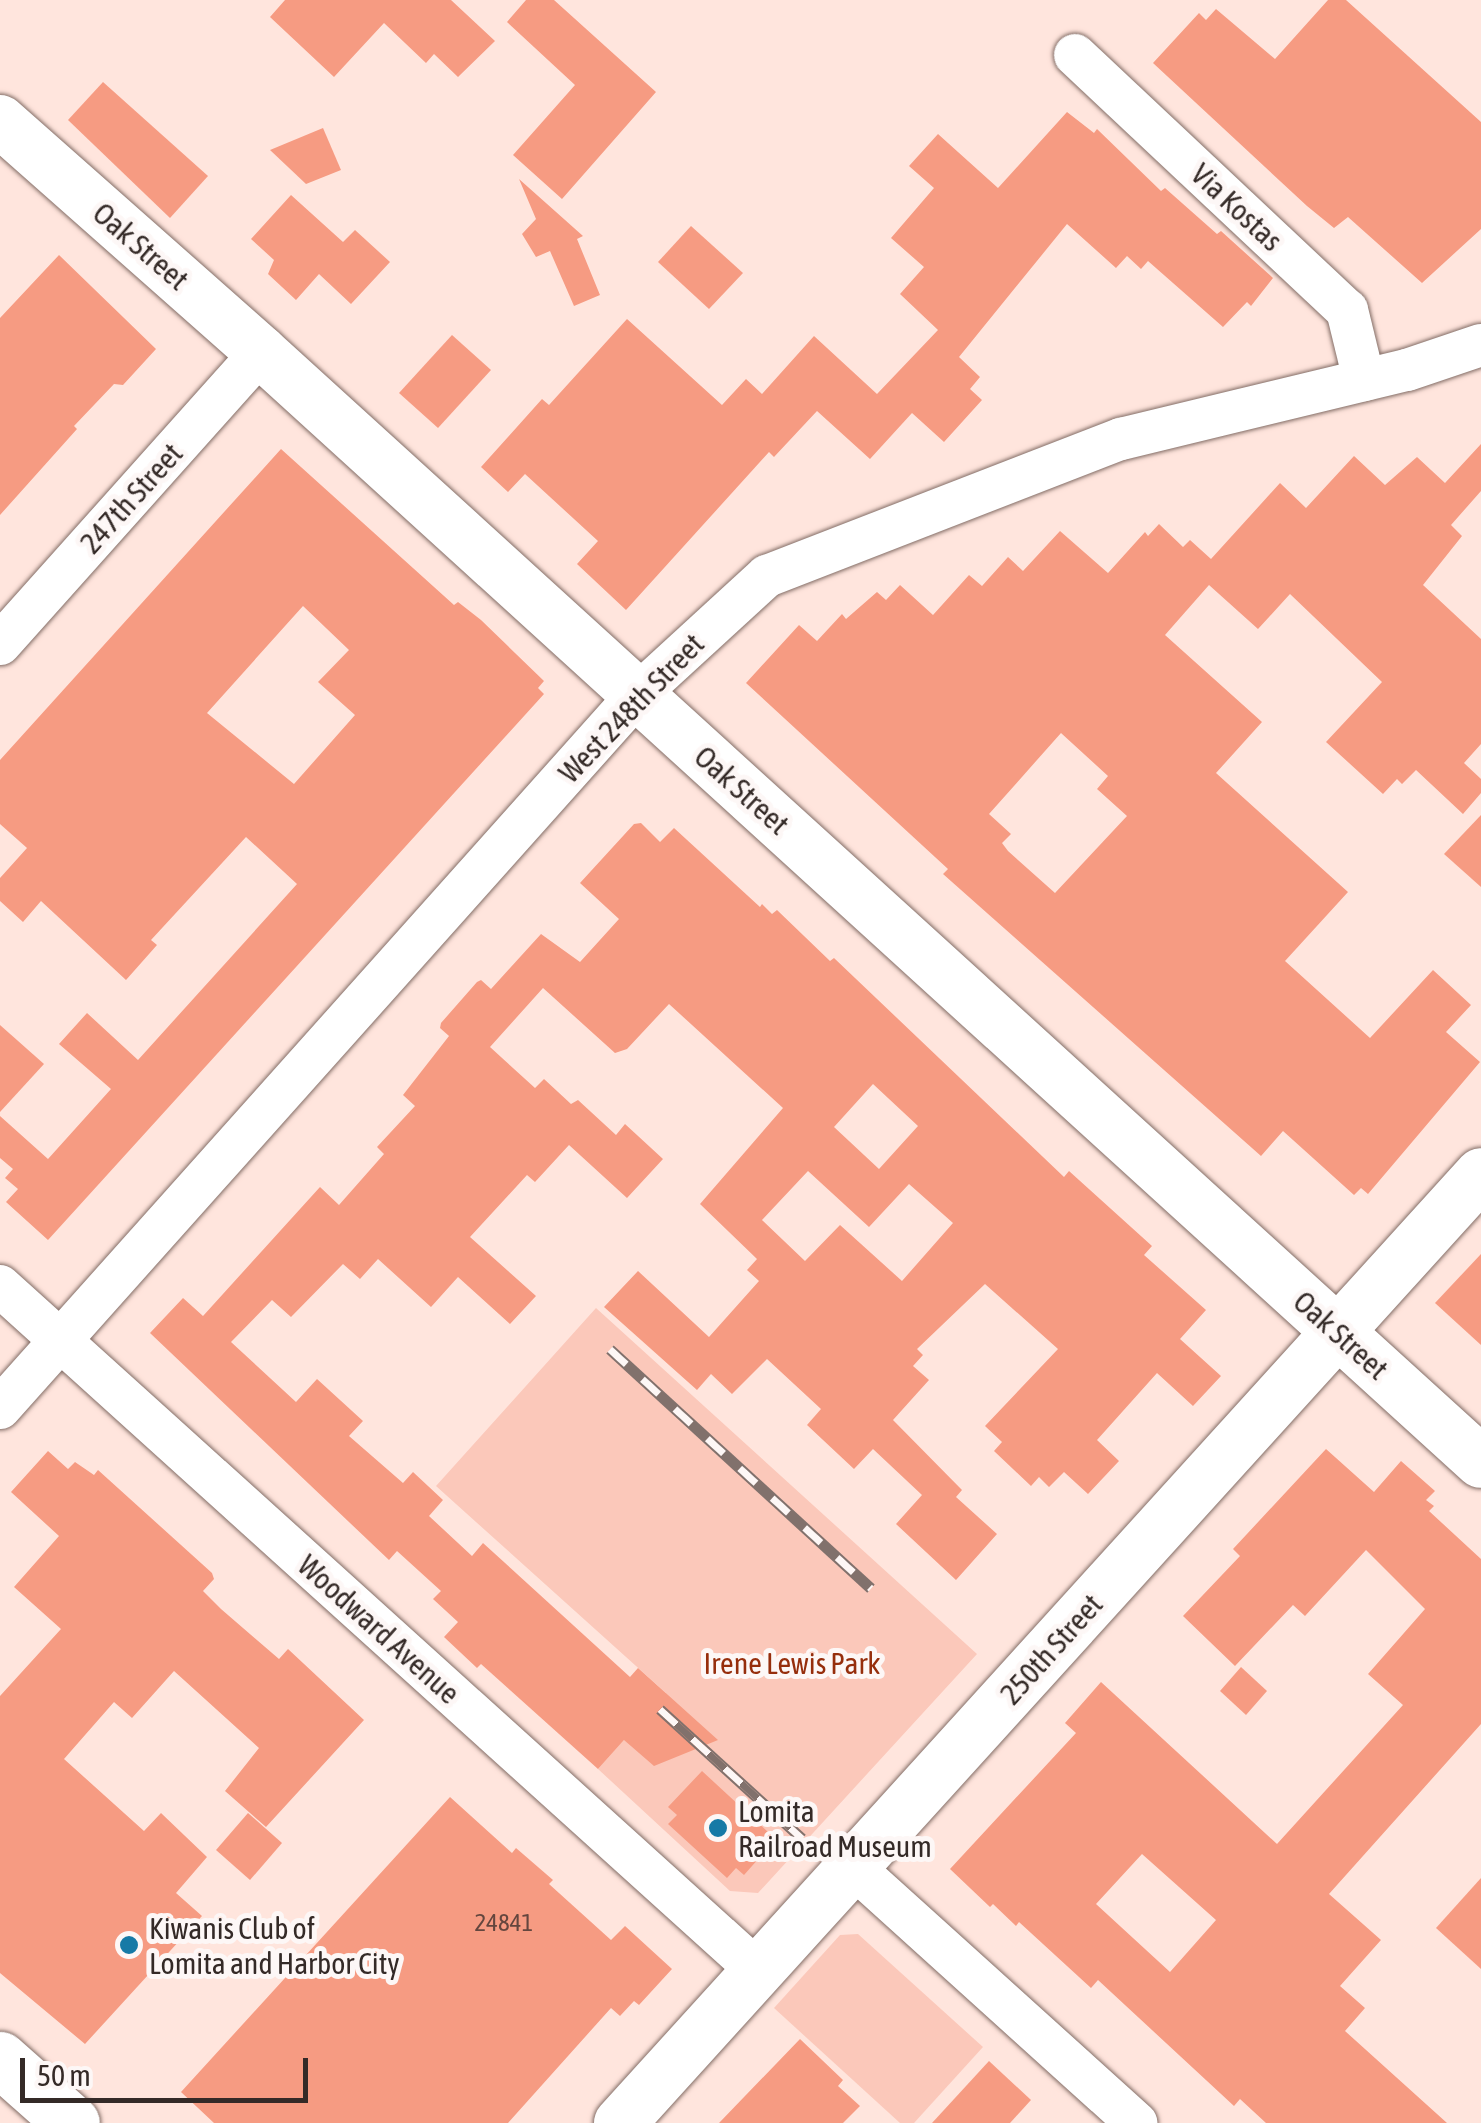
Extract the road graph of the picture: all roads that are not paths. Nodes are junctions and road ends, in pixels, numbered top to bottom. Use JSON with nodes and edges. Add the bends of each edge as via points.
{"nodes":[{"id":1,"x":1075,"y":55,"type":"dead end"},
{"id":2,"x":0,"y":121,"type":"edge"},
{"id":3,"x":1481,"y":345,"type":"edge"},
{"id":4,"x":261,"y":352,"type":"junction"},
{"id":5,"x":1364,"y":380,"type":"junction"},
{"id":6,"x":0,"y":644,"type":"edge"},
{"id":7,"x":638,"y":694,"type":"junction"},
{"id":8,"x":1481,"y":1174,"type":"edge"},
{"id":9,"x":0,"y":1286,"type":"edge"},
{"id":10,"x":1338,"y":1332,"type":"junction"},
{"id":11,"x":60,"y":1340,"type":"junction"},
{"id":12,"x":0,"y":1408,"type":"edge"},
{"id":13,"x":1481,"y":1462,"type":"edge"},
{"id":14,"x":853,"y":1866,"type":"junction"},
{"id":15,"x":758,"y":1972,"type":"junction"},
{"id":16,"x":0,"y":2059,"type":"edge"},
{"id":17,"x":72,"y":2123,"type":"edge"},
{"id":18,"x":620,"y":2123,"type":"edge"},
{"id":19,"x":1136,"y":2123,"type":"edge"}],
"edges":[{"from":1,"to":5,"type":"street","name":"Via Kostas","via":[[1347,310]]},
{"from":2,"to":4,"type":"street","name":"Oak Street"},
{"from":3,"to":5,"type":"street","name":"West 248th Street"},
{"from":4,"to":6,"type":"street","name":"247th Street"},
{"from":4,"to":7,"type":"street","name":"Oak Street"},
{"from":5,"to":7,"type":"street","name":"West 248th Street","via":[[1121,439],[767,576]]},
{"from":7,"to":10,"type":"street","name":"Oak Street"},
{"from":7,"to":11,"type":"street","name":"West 248th Street"},
{"from":8,"to":10,"type":"street","name":"250th Street"},
{"from":9,"to":11,"type":"street","name":"Woodward Avenue"},
{"from":10,"to":13,"type":"street","name":"Oak Street"},
{"from":10,"to":14,"type":"street","name":"250th Street"},
{"from":11,"to":12,"type":"street","name":"West 248th Street"},
{"from":11,"to":15,"type":"street","name":"Woodward Avenue"},
{"from":14,"to":15,"type":"street","name":"250th Street"},
{"from":14,"to":19,"type":"street"},
{"from":15,"to":18,"type":"street","name":"250th Street"},
{"from":16,"to":17,"type":"main road"}]}
